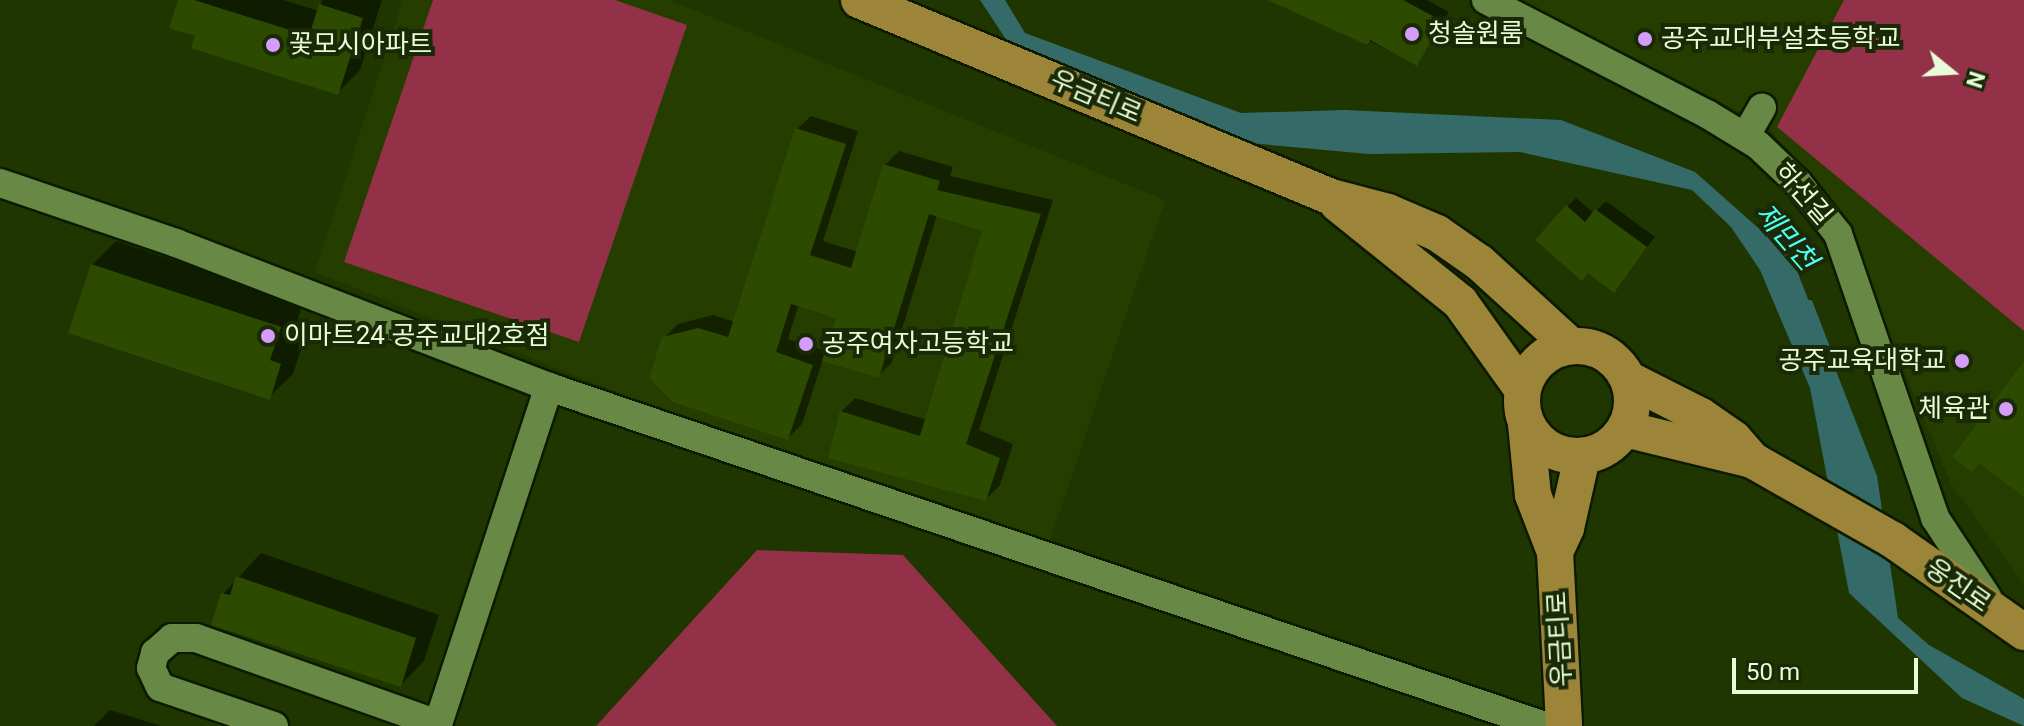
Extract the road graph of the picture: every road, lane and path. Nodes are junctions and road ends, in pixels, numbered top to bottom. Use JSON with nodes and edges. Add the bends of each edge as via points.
{"nodes":[{"id":1,"x":859,"y":0,"type":"edge"},
{"id":2,"x":1486,"y":0,"type":"edge"},
{"id":3,"x":1762,"y":108,"type":"dead end"},
{"id":4,"x":1745,"y":137,"type":"junction"},
{"id":5,"x":0,"y":183,"type":"edge"},
{"id":6,"x":1331,"y":197,"type":"junction"},
{"id":7,"x":1571,"y":346,"type":"junction"},
{"id":8,"x":1628,"y":379,"type":"junction"},
{"id":9,"x":549,"y":387,"type":"junction"},
{"id":10,"x":1524,"y":407,"type":"junction"},
{"id":11,"x":1625,"y":429,"type":"junction"},
{"id":12,"x":1582,"y":457,"type":"junction"},
{"id":13,"x":1752,"y":460,"type":"junction"},
{"id":14,"x":1555,"y":552,"type":"junction"},
{"id":15,"x":2012,"y":624,"type":"edge"},
{"id":16,"x":274,"y":726,"type":"edge"},
{"id":17,"x":1545,"y":726,"type":"edge"},
{"id":18,"x":1564,"y":726,"type":"edge"}],
"edges":[{"from":1,"to":6,"type":"main road","name":"우금티로"},
{"from":2,"to":4,"type":"street","name":"하선길"},
{"from":3,"to":4,"type":"street"},
{"from":4,"to":15,"type":"street","name":"하선길","via":[[1798,183],[1838,234],[1935,518]]},
{"from":5,"to":9,"type":"street","via":[[176,243]]},
{"from":6,"to":7,"type":"main road","name":"우금티로","via":[[1388,212],[1437,233],[1480,263]]},
{"from":6,"to":10,"type":"main road","name":"우금티로","via":[[1460,302]]},
{"from":7,"to":8,"type":"main road","via":[[1605,353]]},
{"from":7,"to":10,"type":"main road","via":[[1539,359]]},
{"from":8,"to":11,"type":"main road","via":[[1632,404]]},
{"from":8,"to":13,"type":"main road","via":[[1701,416],[1734,439]]},
{"from":9,"to":16,"type":"street","via":[[438,724],[196,638],[172,638],[155,653],[151,668],[160,687]]},
{"from":9,"to":17,"type":"street"},
{"from":10,"to":12,"type":"main road","via":[[1548,450]]},
{"from":10,"to":14,"type":"main road","name":"우금티로","via":[[1533,495]]},
{"from":11,"to":12,"type":"main road","via":[[1614,443]]},
{"from":11,"to":13,"type":"main road"},
{"from":12,"to":14,"type":"main road","name":"우금티로","via":[[1566,528]]},
{"from":13,"to":15,"type":"main road","name":"웅진로","via":[[1893,540]]},
{"from":14,"to":18,"type":"main road","name":"우금티로"}]}
